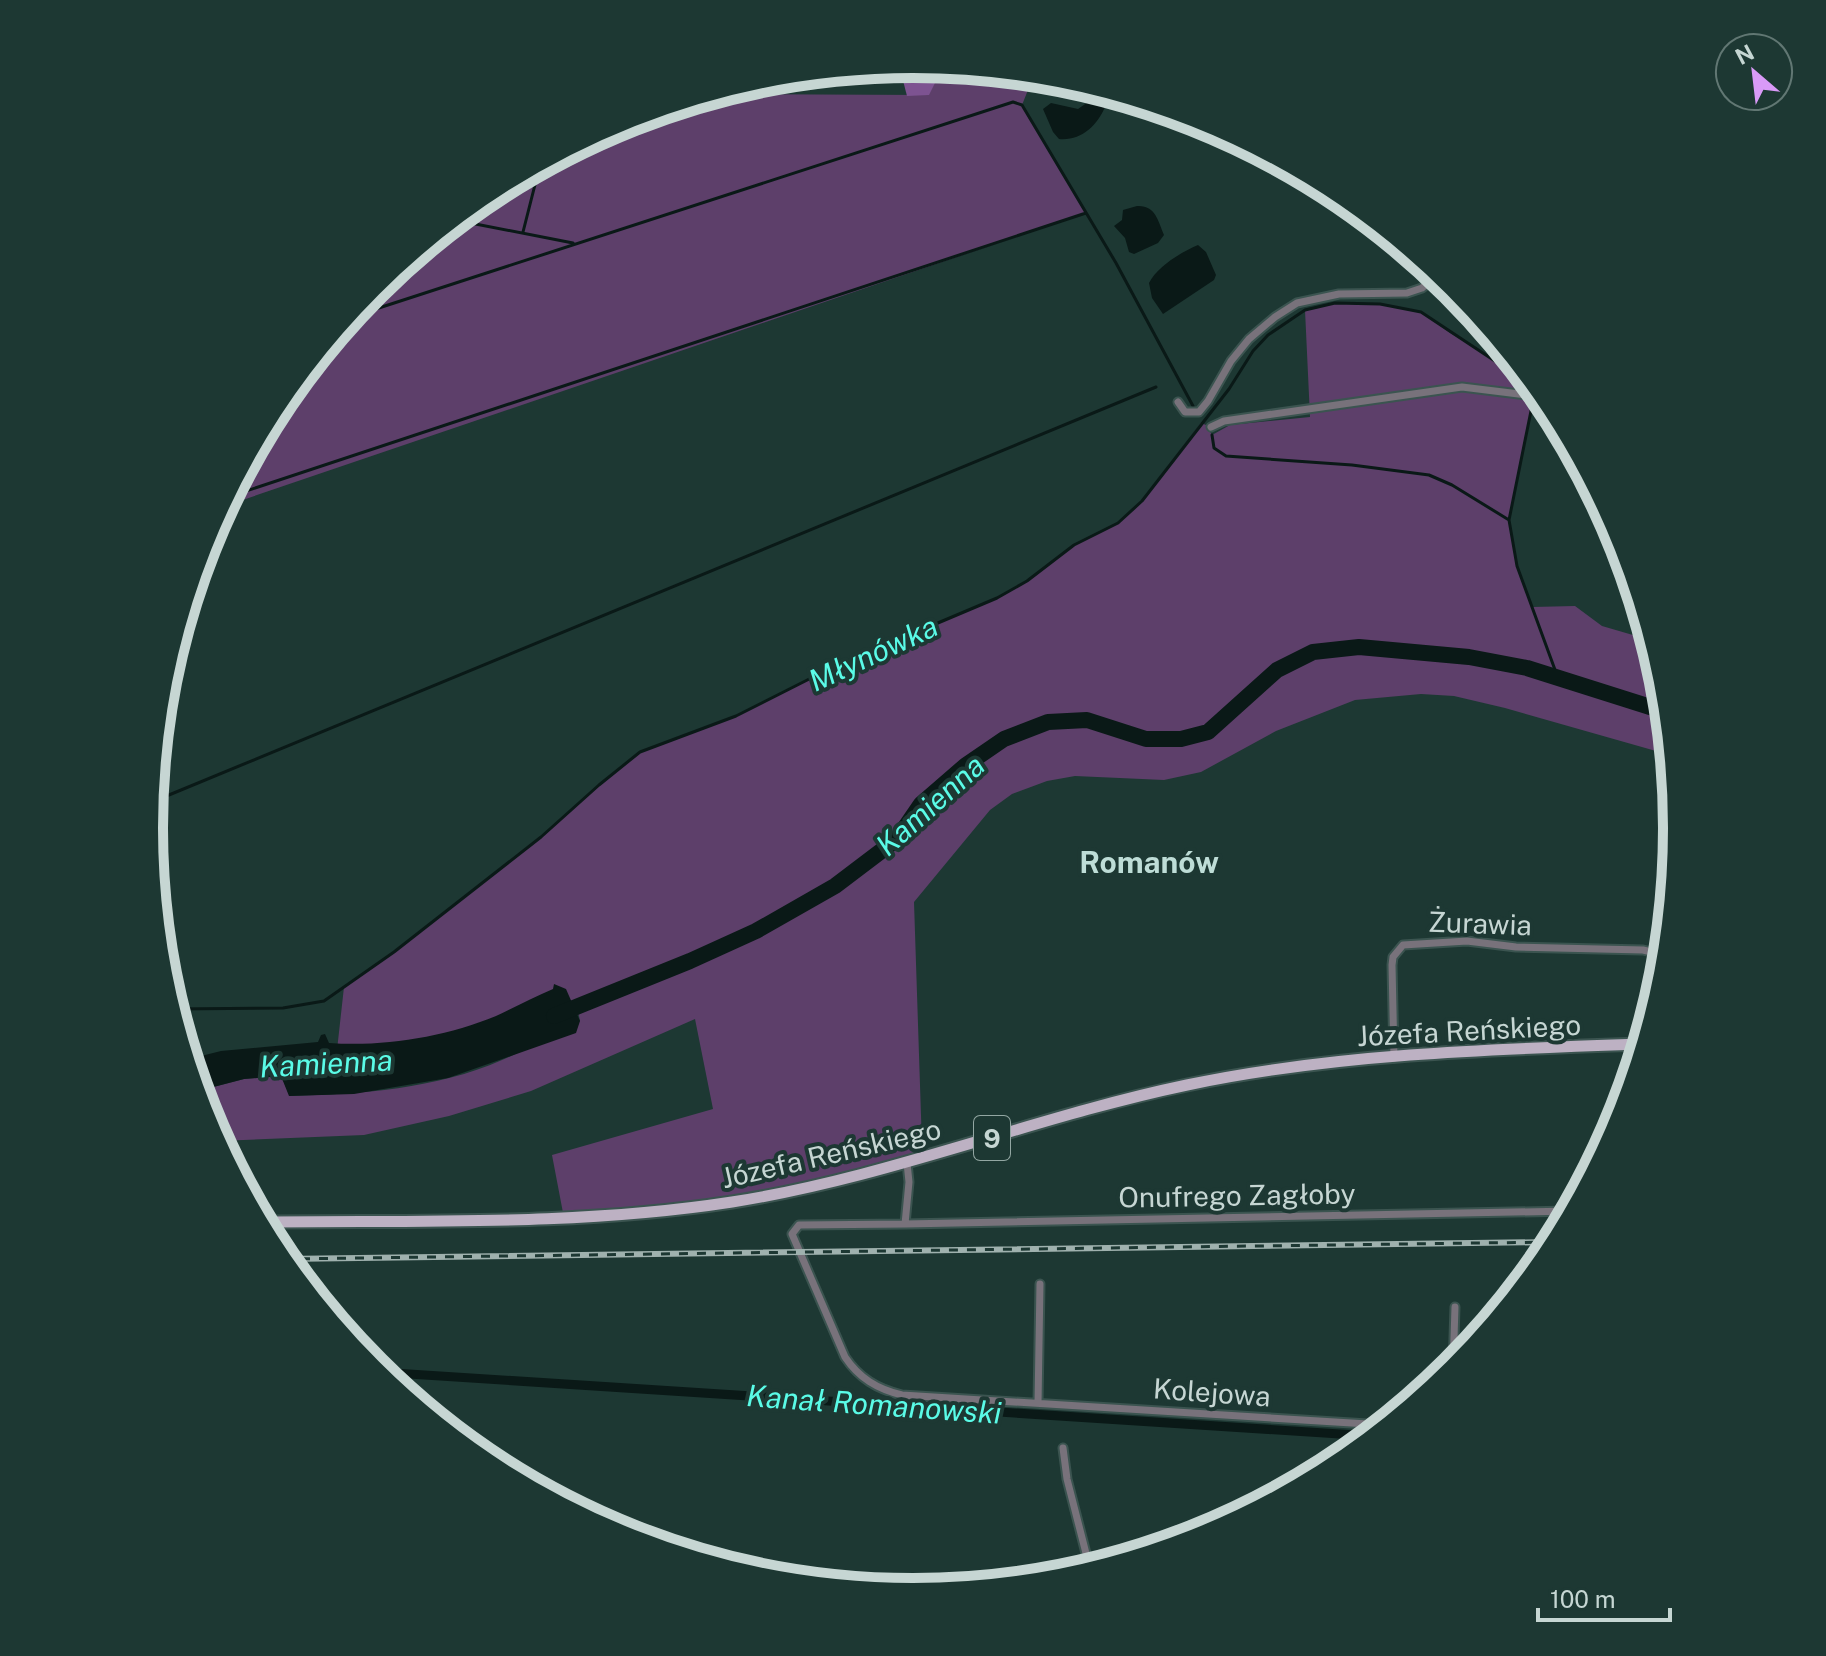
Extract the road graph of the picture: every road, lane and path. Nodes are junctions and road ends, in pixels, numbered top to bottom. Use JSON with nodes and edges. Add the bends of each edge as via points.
{"nodes":[{"id":1,"x":1428,"y":283,"type":"edge"},
{"id":2,"x":1525,"y":395,"type":"edge"},
{"id":3,"x":1178,"y":402,"type":"dead end"},
{"id":4,"x":1211,"y":427,"type":"dead end"},
{"id":5,"x":1653,"y":952,"type":"edge"},
{"id":6,"x":1630,"y":1045,"type":"edge"},
{"id":7,"x":1394,"y":1058,"type":"junction"},
{"id":8,"x":907,"y":1163,"type":"junction"},
{"id":9,"x":1558,"y":1211,"type":"edge"},
{"id":10,"x":275,"y":1222,"type":"edge"},
{"id":11,"x":905,"y":1224,"type":"junction"},
{"id":12,"x":793,"y":1230,"type":"joint"},
{"id":13,"x":1040,"y":1284,"type":"dead end"},
{"id":14,"x":1455,"y":1307,"type":"dead end"},
{"id":15,"x":1454,"y":1347,"type":"edge"},
{"id":16,"x":1038,"y":1403,"type":"junction"},
{"id":17,"x":1369,"y":1424,"type":"edge"},
{"id":18,"x":1063,"y":1448,"type":"dead end"},
{"id":19,"x":1087,"y":1557,"type":"edge"}],
"edges":[{"from":1,"to":3,"type":"street","via":[[1407,293],[1339,294],[1297,303],[1249,339],[1199,412],[1189,414]]},
{"from":2,"to":4,"type":"street","via":[[1462,387]]},
{"from":5,"to":7,"type":"street","name":"Żurawia","via":[[1467,941],[1403,945],[1392,965]]},
{"from":6,"to":7,"type":"main road","name":"Józefa Reńskiego","number":"9"},
{"from":7,"to":8,"type":"main road","name":"Józefa Reńskiego","number":"9","via":[[1187,1085]]},
{"from":8,"to":10,"type":"main road","name":"Józefa Reńskiego","number":"9","via":[[771,1195],[638,1214]]},
{"from":8,"to":11,"type":"street"},
{"from":9,"to":11,"type":"street","name":"Onufrego Zagłoby"},
{"from":11,"to":12,"type":"street","name":"Onufrego Zagłoby","via":[[799,1225]]},
{"from":12,"to":16,"type":"street","name":"Kolejowa","via":[[845,1357],[863,1378],[902,1395]]},
{"from":13,"to":16,"type":"street"},
{"from":14,"to":15,"type":"street"},
{"from":16,"to":17,"type":"street","name":"Kolejowa"},
{"from":18,"to":19,"type":"street"}]}
